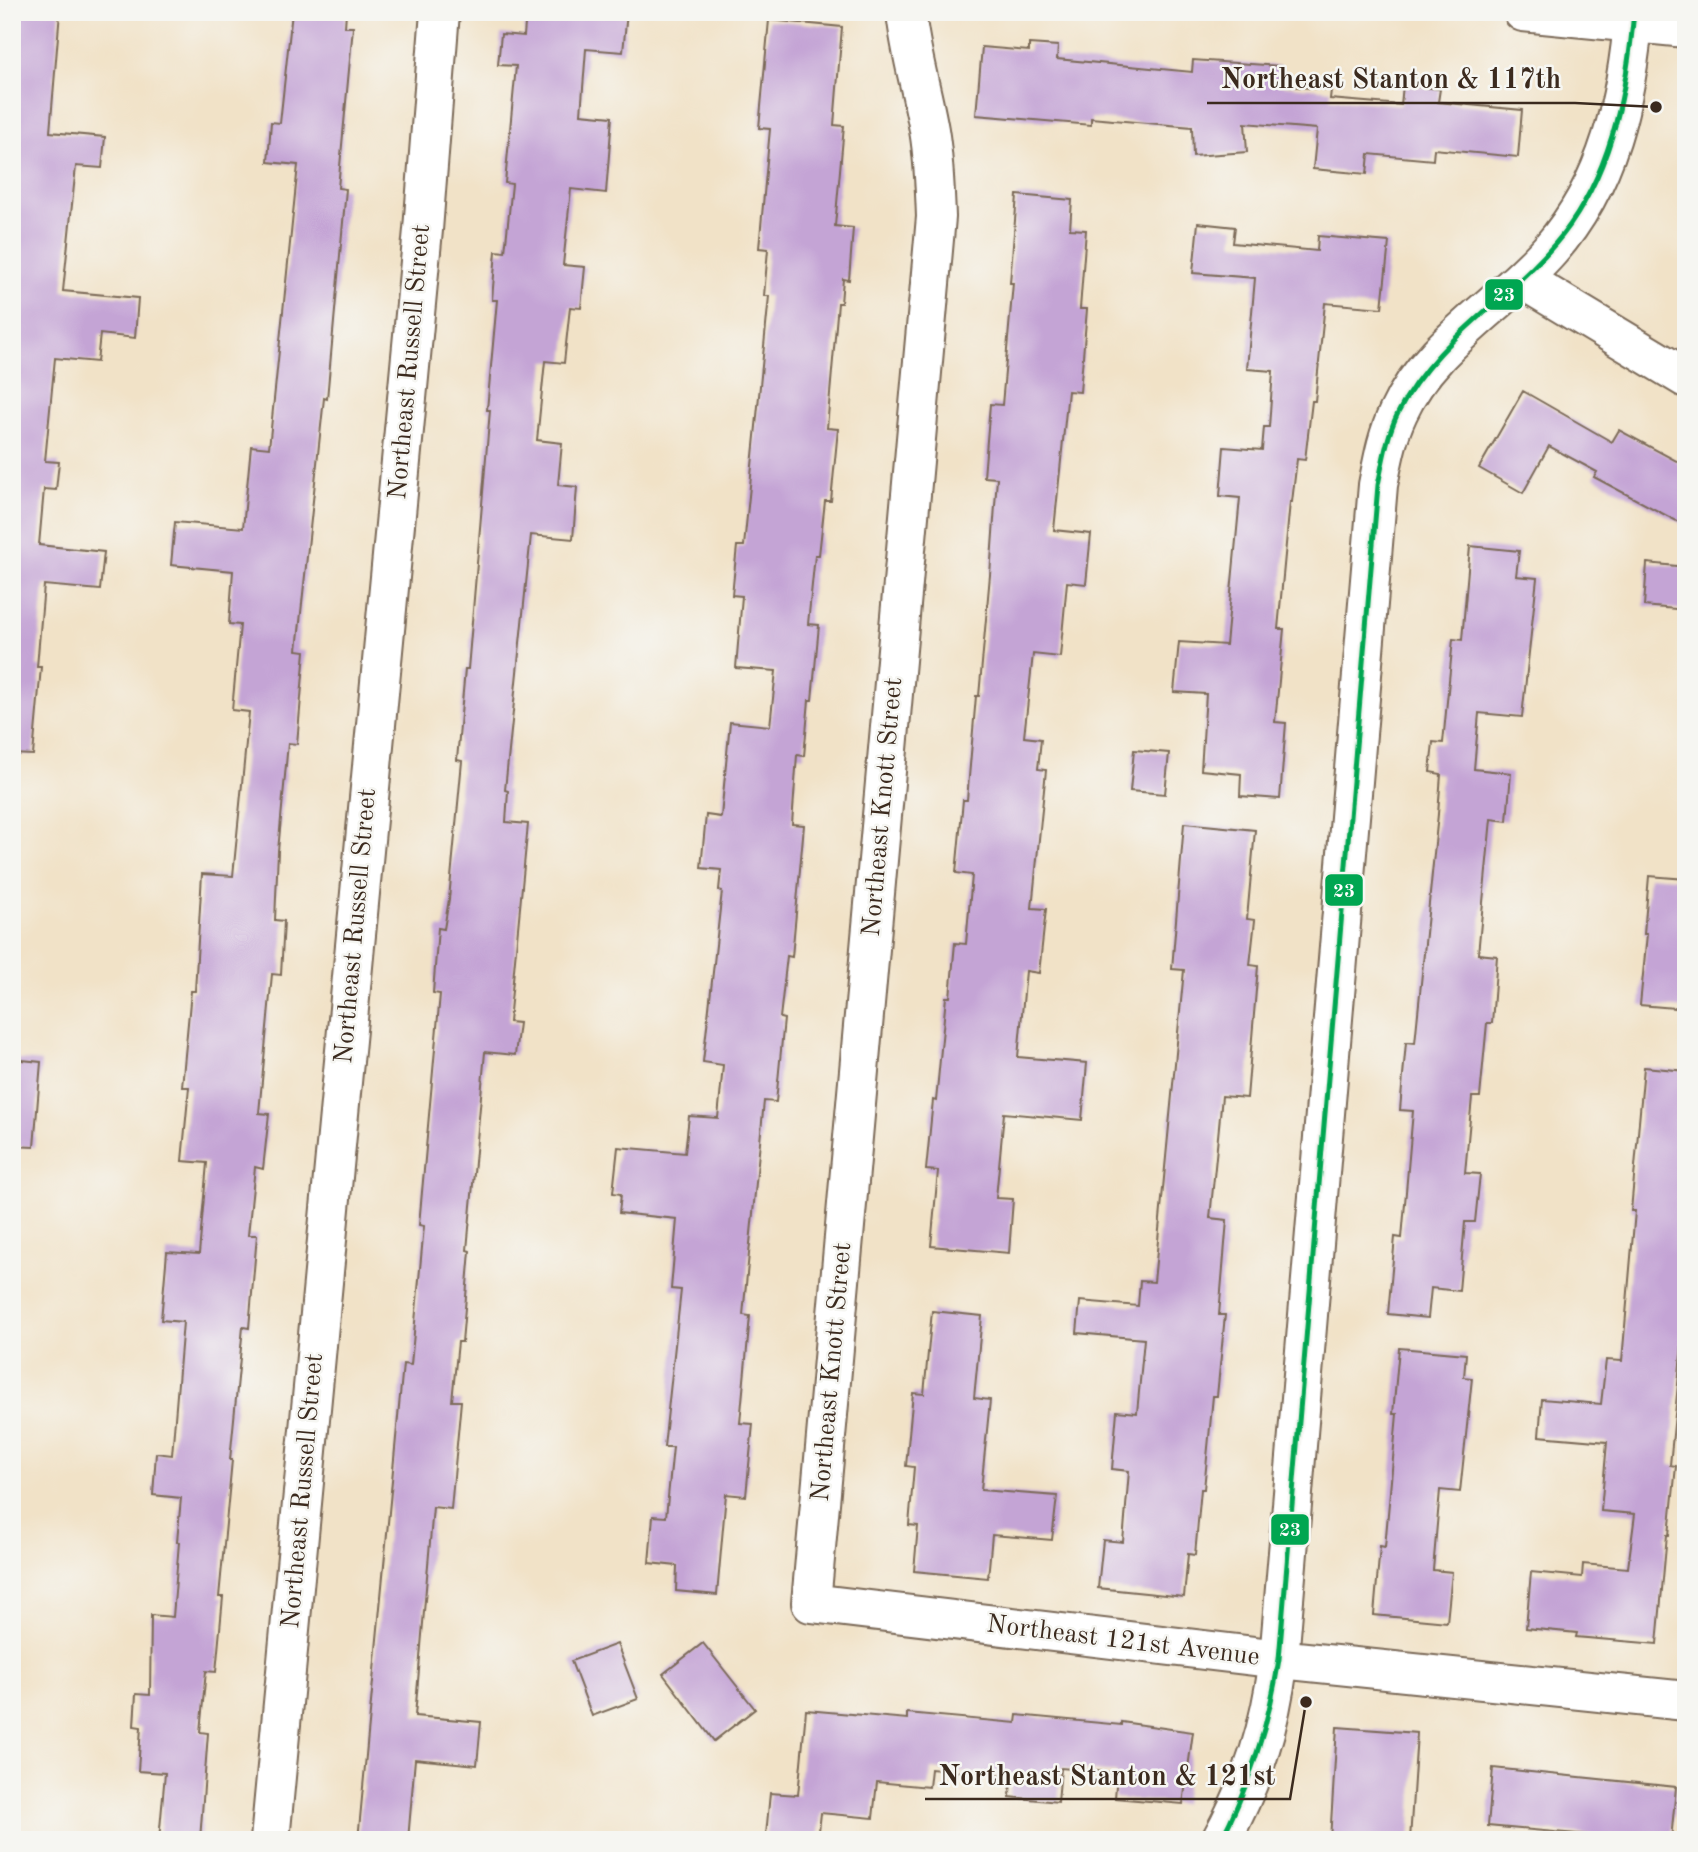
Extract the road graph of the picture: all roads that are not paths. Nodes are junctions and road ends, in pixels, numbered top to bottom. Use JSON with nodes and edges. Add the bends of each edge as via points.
{"nodes":[{"id":1,"x":440,"y":12,"type":"edge"},
{"id":2,"x":906,"y":12,"type":"edge"},
{"id":3,"x":1523,"y":12,"type":"edge"},
{"id":4,"x":1634,"y":18,"type":"edge"},
{"id":5,"x":1686,"y":28,"type":"edge"},
{"id":6,"x":1523,"y":280,"type":"junction"},
{"id":7,"x":1686,"y":378,"type":"edge"},
{"id":8,"x":811,"y":1603,"type":"joint"},
{"id":9,"x":1279,"y":1659,"type":"junction"},
{"id":10,"x":1686,"y":1701,"type":"edge"},
{"id":11,"x":270,"y":1840,"type":"edge"},
{"id":12,"x":1221,"y":1840,"type":"edge"}],
"edges":[{"from":1,"to":11,"type":"street","name":"Northeast Russell Street","via":[[422,244]]},
{"from":2,"to":8,"type":"street","name":"Northeast Knott Street","via":[[930,134],[936,217]]},
{"from":3,"to":4,"type":"street"},
{"from":4,"to":5,"type":"street"},
{"from":4,"to":6,"type":"street","via":[[1625,90],[1598,175],[1575,217]]},
{"from":6,"to":7,"type":"street"},
{"from":6,"to":9,"type":"street","via":[[1448,344],[1419,379],[1390,433],[1378,485]]},
{"from":8,"to":9,"type":"street","name":"Northeast 121st Avenue"},
{"from":9,"to":10,"type":"street","name":"Northeast 121st Avenue"},
{"from":9,"to":12,"type":"street","via":[[1273,1707],[1258,1758],[1240,1807]]}]}
